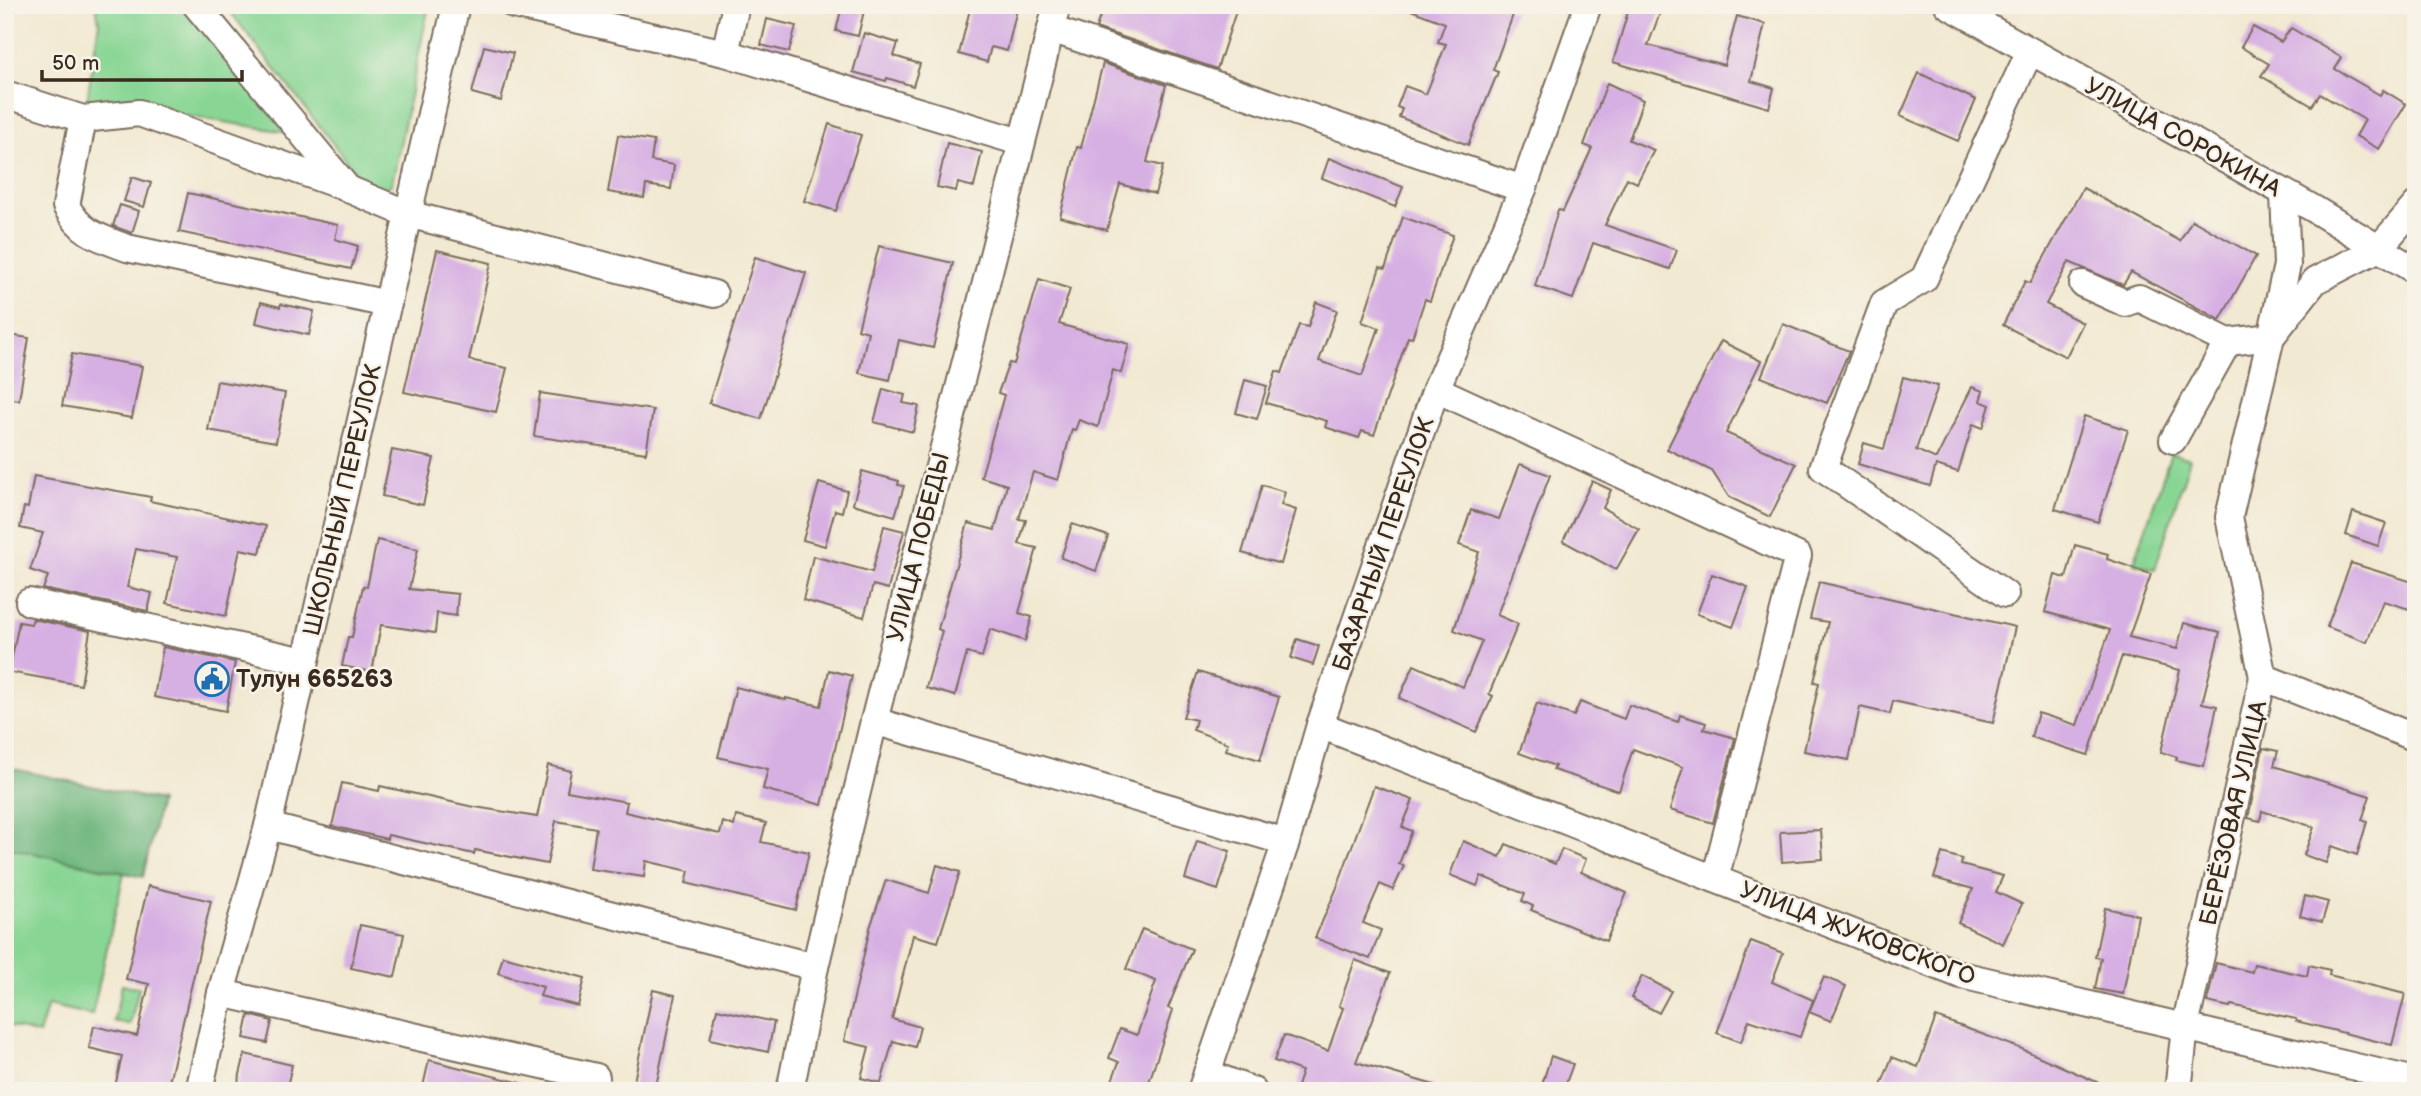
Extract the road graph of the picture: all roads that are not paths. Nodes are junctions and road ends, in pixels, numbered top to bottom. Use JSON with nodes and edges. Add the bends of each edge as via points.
{"nodes":[{"id":1,"x":197,"y":5,"type":"edge"},
{"id":2,"x":456,"y":5,"type":"edge"},
{"id":3,"x":514,"y":5,"type":"edge"},
{"id":4,"x":736,"y":5,"type":"edge"},
{"id":5,"x":1588,"y":5,"type":"edge"},
{"id":6,"x":1948,"y":5,"type":"edge"},
{"id":7,"x":1054,"y":17,"type":"edge"},
{"id":8,"x":2030,"y":51,"type":"junction"},
{"id":9,"x":725,"y":53,"type":"junction"},
{"id":10,"x":5,"y":94,"type":"edge"},
{"id":11,"x":83,"y":119,"type":"junction"},
{"id":12,"x":1020,"y":142,"type":"junction"},
{"id":13,"x":348,"y":189,"type":"junction"},
{"id":14,"x":1522,"y":189,"type":"junction"},
{"id":15,"x":2284,"y":194,"type":"junction"},
{"id":16,"x":2416,"y":205,"type":"edge"},
{"id":17,"x":408,"y":214,"type":"junction"},
{"id":18,"x":2379,"y":248,"type":"junction"},
{"id":19,"x":2416,"y":271,"type":"edge"},
{"id":20,"x":2083,"y":284,"type":"dead end"},
{"id":21,"x":714,"y":294,"type":"dead end"},
{"id":22,"x":388,"y":304,"type":"junction"},
{"id":23,"x":2271,"y":337,"type":"junction"},
{"id":24,"x":2228,"y":342,"type":"junction"},
{"id":25,"x":1436,"y":389,"type":"junction"},
{"id":26,"x":2173,"y":440,"type":"dead end"},
{"id":27,"x":2005,"y":594,"type":"dead end"},
{"id":28,"x":29,"y":602,"type":"dead end"},
{"id":29,"x":305,"y":661,"type":"junction"},
{"id":30,"x":2263,"y":677,"type":"junction"},
{"id":31,"x":874,"y":722,"type":"junction"},
{"id":32,"x":1320,"y":725,"type":"junction"},
{"id":33,"x":2416,"y":738,"type":"edge"},
{"id":34,"x":268,"y":827,"type":"junction"},
{"id":35,"x":1286,"y":842,"type":"junction"},
{"id":36,"x":1716,"y":879,"type":"junction"},
{"id":37,"x":815,"y":967,"type":"junction"},
{"id":38,"x":221,"y":993,"type":"junction"},
{"id":39,"x":2185,"y":1027,"type":"junction"},
{"id":40,"x":2416,"y":1081,"type":"edge"},
{"id":41,"x":1204,"y":1082,"type":"edge"},
{"id":42,"x":595,"y":1084,"type":"edge"},
{"id":43,"x":199,"y":1091,"type":"edge"},
{"id":44,"x":790,"y":1091,"type":"edge"},
{"id":45,"x":1253,"y":1091,"type":"edge"},
{"id":46,"x":2178,"y":1091,"type":"edge"}],
"edges":[{"from":1,"to":13,"type":"street"},
{"from":2,"to":17,"type":"street","name":"ШКОЛЬНЫЙ ПЕРЕУЛОК"},
{"from":3,"to":9,"type":"street"},
{"from":4,"to":9,"type":"street"},
{"from":5,"to":14,"type":"street","name":"БАЗАРНЫЙ ПЕРЕУЛОК"},
{"from":6,"to":8,"type":"street","name":"УЛИЦА СОРОКИНА"},
{"from":7,"to":12,"type":"street","name":"УЛИЦА ПОБЕДЫ"},
{"from":7,"to":14,"type":"street"},
{"from":8,"to":15,"type":"street","name":"УЛИЦА СОРОКИНА"},
{"from":8,"to":27,"type":"street","via":[[1924,279],[1884,303],[1824,467]]},
{"from":9,"to":12,"type":"street"},
{"from":10,"to":11,"type":"street"},
{"from":11,"to":13,"type":"street","via":[[139,113]]},
{"from":11,"to":22,"type":"street","via":[[66,206],[76,223],[91,234],[127,248]]},
{"from":12,"to":31,"type":"street","name":"УЛИЦА ПОБЕДЫ"},
{"from":13,"to":17,"type":"street"},
{"from":14,"to":25,"type":"street","name":"БАЗАРНЫЙ ПЕРЕУЛОК"},
{"from":15,"to":18,"type":"street","name":"УЛИЦА СОРОКИНА"},
{"from":15,"to":23,"type":"street","via":[[2287,265]]},
{"from":16,"to":18,"type":"street"},
{"from":17,"to":21,"type":"street"},
{"from":17,"to":22,"type":"street","name":"ШКОЛЬНЫЙ ПЕРЕУЛОК"},
{"from":18,"to":19,"type":"street","name":"УЛИЦА СОРОКИНА"},
{"from":18,"to":23,"type":"street","via":[[2315,281]]},
{"from":20,"to":24,"type":"street","via":[[2125,303],[2138,298]]},
{"from":22,"to":29,"type":"street","name":"ШКОЛЬНЫЙ ПЕРЕУЛОК"},
{"from":23,"to":24,"type":"street"},
{"from":23,"to":30,"type":"street","via":[[2229,517]]},
{"from":24,"to":26,"type":"street"},
{"from":25,"to":32,"type":"street","name":"БАЗАРНЫЙ ПЕРЕУЛОК"},
{"from":25,"to":36,"type":"street","via":[[1798,556]]},
{"from":28,"to":29,"type":"street"},
{"from":29,"to":34,"type":"street","name":"ШКОЛЬНЫЙ ПЕРЕУЛОК"},
{"from":30,"to":33,"type":"street","name":"БЕРЁЗОВАЯ УЛИЦА"},
{"from":30,"to":39,"type":"street","name":"БЕРЁЗОВАЯ УЛИЦА"},
{"from":31,"to":35,"type":"street"},
{"from":31,"to":37,"type":"street","name":"УЛИЦА ПОБЕДЫ"},
{"from":32,"to":35,"type":"street","name":"БАЗАРНЫЙ ПЕРЕУЛОК"},
{"from":32,"to":36,"type":"street","name":"УЛИЦА ЖУКОВСКОГО"},
{"from":34,"to":37,"type":"street"},
{"from":34,"to":38,"type":"street","name":"ШКОЛЬНЫЙ ПЕРЕУЛОК"},
{"from":35,"to":41,"type":"street","name":"БАЗАРНЫЙ ПЕРЕУЛОК"},
{"from":36,"to":39,"type":"street","name":"УЛИЦА ЖУКОВСКОГО","via":[[1961,975]]},
{"from":37,"to":44,"type":"street","name":"УЛИЦА ПОБЕДЫ"},
{"from":38,"to":42,"type":"street"},
{"from":38,"to":43,"type":"street","name":"ШКОЛЬНЫЙ ПЕРЕУЛОК"},
{"from":39,"to":40,"type":"street","name":"УЛИЦА ЖУКОВСКОГО"},
{"from":39,"to":46,"type":"street","name":"БЕРЁЗОВАЯ УЛИЦА"},
{"from":41,"to":45,"type":"street"}]}
